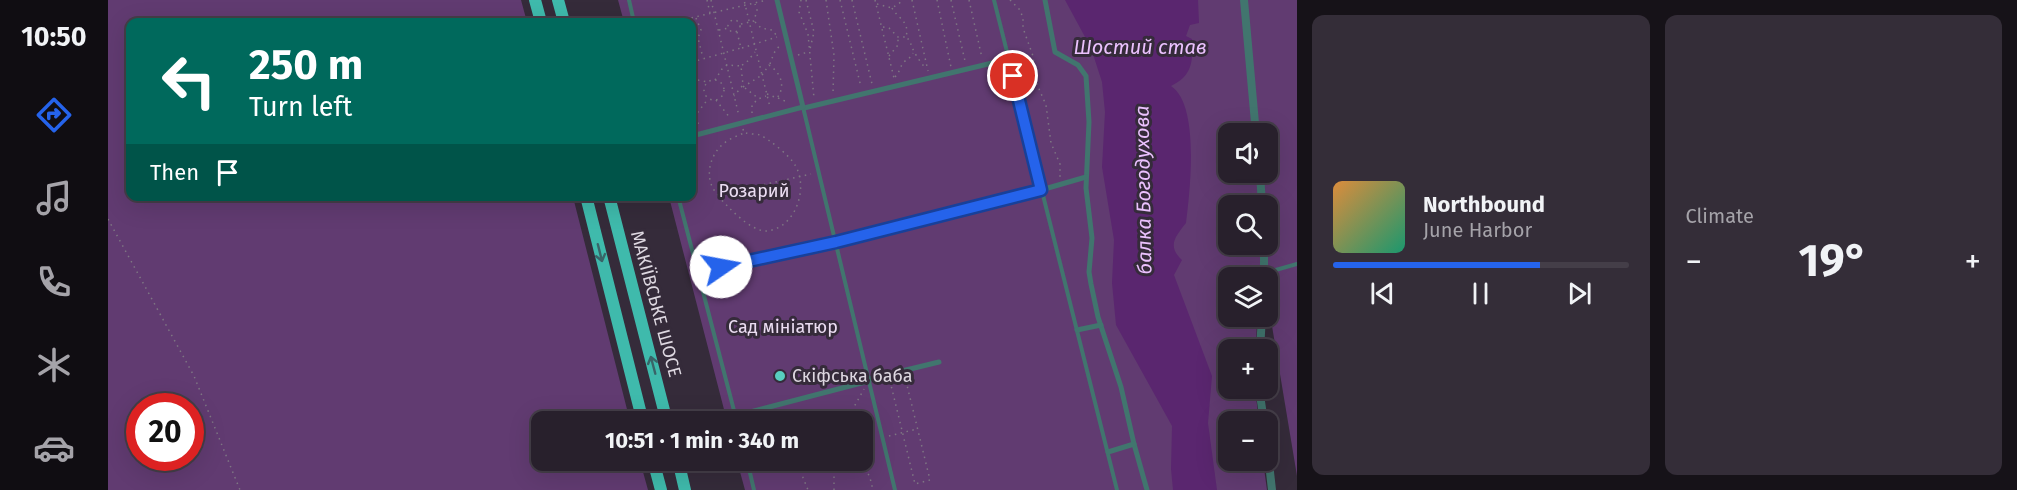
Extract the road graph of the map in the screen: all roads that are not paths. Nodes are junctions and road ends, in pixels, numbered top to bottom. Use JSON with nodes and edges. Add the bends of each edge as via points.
{"nodes":[{"id":1,"x":535,"y":0,"type":"edge"},
{"id":2,"x":558,"y":0,"type":"edge"},
{"id":3,"x":628,"y":0,"type":"edge"},
{"id":4,"x":777,"y":0,"type":"edge"},
{"id":5,"x":994,"y":0,"type":"edge"},
{"id":6,"x":1045,"y":0,"type":"edge"},
{"id":7,"x":1244,"y":0,"type":"edge"},
{"id":8,"x":540,"y":18,"type":"edge"},
{"id":9,"x":563,"y":18,"type":"edge"},
{"id":10,"x":633,"y":18,"type":"edge"},
{"id":11,"x":1009,"y":59,"type":"junction"},
{"id":12,"x":803,"y":107,"type":"junction"},
{"id":13,"x":1255,"y":123,"type":"edge"},
{"id":14,"x":696,"y":135,"type":"edge"},
{"id":15,"x":1086,"y":177,"type":"junction"},
{"id":16,"x":1041,"y":190,"type":"junction"},
{"id":17,"x":587,"y":201,"type":"edge"},
{"id":18,"x":610,"y":201,"type":"edge"},
{"id":19,"x":679,"y":201,"type":"edge"},
{"id":20,"x":836,"y":242,"type":"junction"},
{"id":21,"x":1297,"y":264,"type":"edge"},
{"id":22,"x":1278,"y":271,"type":"edge"},
{"id":23,"x":698,"y":272,"type":"junction"},
{"id":24,"x":1101,"y":325,"type":"junction"},
{"id":25,"x":1077,"y":330,"type":"junction"},
{"id":26,"x":939,"y":362,"type":"dead end"},
{"id":27,"x":869,"y":380,"type":"junction"},
{"id":28,"x":640,"y":411,"type":"edge"},
{"id":29,"x":665,"y":411,"type":"edge"},
{"id":30,"x":734,"y":411,"type":"edge"},
{"id":31,"x":763,"y":411,"type":"edge"},
{"id":32,"x":1134,"y":444,"type":"junction"},
{"id":33,"x":1108,"y":452,"type":"junction"},
{"id":34,"x":656,"y":471,"type":"edge"},
{"id":35,"x":681,"y":471,"type":"edge"},
{"id":36,"x":750,"y":471,"type":"edge"},
{"id":37,"x":1270,"y":471,"type":"edge"},
{"id":38,"x":661,"y":490,"type":"edge"},
{"id":39,"x":685,"y":490,"type":"edge"},
{"id":40,"x":754,"y":490,"type":"edge"},
{"id":41,"x":895,"y":490,"type":"edge"},
{"id":42,"x":1117,"y":490,"type":"edge"},
{"id":43,"x":1147,"y":490,"type":"edge"},
{"id":44,"x":1272,"y":490,"type":"edge"}],
"edges":[{"from":1,"to":8,"type":"main road"},
{"from":2,"to":9,"type":"main road"},
{"from":3,"to":10,"type":"lane"},
{"from":4,"to":12,"type":"street"},
{"from":5,"to":11,"type":"lane"},
{"from":6,"to":15,"type":"street","via":[[1055,52],[1078,65],[1086,76]]},
{"from":7,"to":13,"type":"street"},
{"from":11,"to":12,"type":"street"},
{"from":11,"to":16,"type":"lane"},
{"from":12,"to":14,"type":"street"},
{"from":12,"to":20,"type":"lane"},
{"from":15,"to":16,"type":"street"},
{"from":15,"to":24,"type":"street","via":[[1092,237],[1089,272]]},
{"from":16,"to":20,"type":"lane"},
{"from":16,"to":25,"type":"lane"},
{"from":17,"to":28,"type":"main road","one_way":true},
{"from":29,"to":18,"type":"main road","name":"МАКІЇВСЬКЕ ШОСЕ","one_way":true},
{"from":19,"to":23,"type":"lane"},
{"from":20,"to":23,"type":"lane"},
{"from":20,"to":27,"type":"lane"},
{"from":21,"to":22,"type":"lane"},
{"from":23,"to":30,"type":"lane"},
{"from":24,"to":25,"type":"street"},
{"from":24,"to":32,"type":"street"},
{"from":25,"to":33,"type":"lane"},
{"from":26,"to":27,"type":"street"},
{"from":27,"to":31,"type":"street"},
{"from":27,"to":41,"type":"lane"},
{"from":32,"to":33,"type":"street"},
{"from":32,"to":43,"type":"street"},
{"from":33,"to":42,"type":"lane"},
{"from":34,"to":38,"type":"main road"},
{"from":35,"to":39,"type":"main road"},
{"from":36,"to":40,"type":"lane"},
{"from":37,"to":44,"type":"street"}]}
